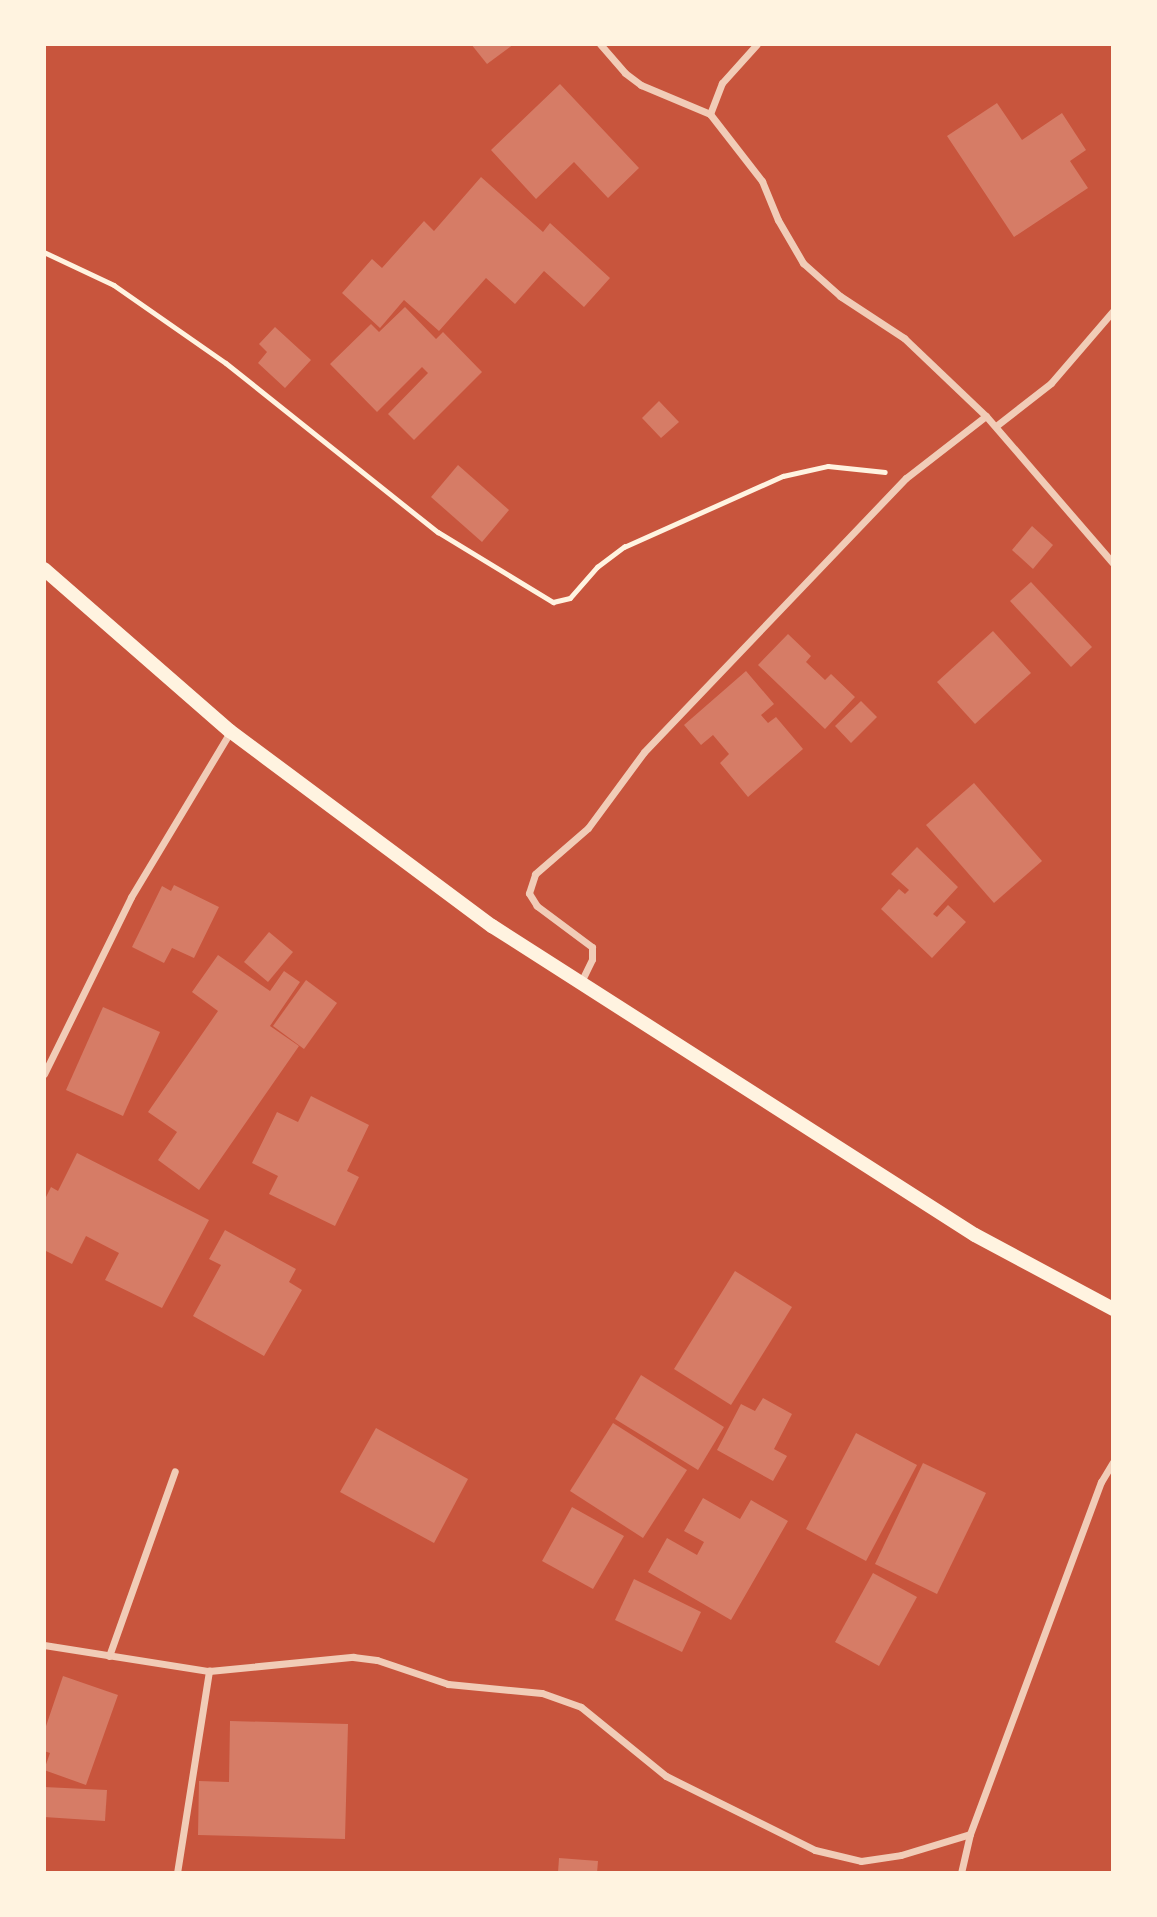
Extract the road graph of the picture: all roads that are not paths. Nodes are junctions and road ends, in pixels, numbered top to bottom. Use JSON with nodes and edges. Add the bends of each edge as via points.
{"nodes":[{"id":1,"x":600,"y":44,"type":"edge"},
{"id":2,"x":757,"y":44,"type":"edge"},
{"id":3,"x":710,"y":114,"type":"junction"},
{"id":4,"x":1113,"y":311,"type":"edge"},
{"id":5,"x":986,"y":416,"type":"junction"},
{"id":6,"x":996,"y":426,"type":"junction"},
{"id":7,"x":1113,"y":563,"type":"edge"},
{"id":8,"x":44,"y":569,"type":"edge"},
{"id":9,"x":230,"y":731,"type":"junction"},
{"id":10,"x":580,"y":982,"type":"junction"},
{"id":11,"x":44,"y":1074,"type":"edge"},
{"id":12,"x":1113,"y":1309,"type":"edge"},
{"id":13,"x":1113,"y":1462,"type":"edge"},
{"id":14,"x":175,"y":1471,"type":"dead end"},
{"id":15,"x":44,"y":1644,"type":"edge"},
{"id":16,"x":109,"y":1656,"type":"junction"},
{"id":17,"x":209,"y":1671,"type":"junction"},
{"id":18,"x":970,"y":1834,"type":"junction"},
{"id":19,"x":177,"y":1873,"type":"edge"},
{"id":20,"x":961,"y":1873,"type":"edge"}],
"edges":[{"from":1,"to":3,"type":"street","via":[[641,85]]},
{"from":2,"to":3,"type":"street","via":[[722,83]]},
{"from":3,"to":5,"type":"street","via":[[762,181],[803,263],[840,296],[904,338]]},
{"from":4,"to":6,"type":"street","via":[[1051,383]]},
{"from":5,"to":6,"type":"street"},
{"from":5,"to":10,"type":"street","via":[[906,478],[644,752],[588,828],[535,874],[529,893],[537,906],[592,947],[592,960]]},
{"from":6,"to":7,"type":"street"},
{"from":8,"to":9,"type":"main road"},
{"from":9,"to":10,"type":"main road","via":[[492,926]]},
{"from":9,"to":11,"type":"street","via":[[131,897]]},
{"from":10,"to":12,"type":"main road","via":[[975,1235]]},
{"from":13,"to":18,"type":"street","via":[[1101,1482]]},
{"from":14,"to":16,"type":"street","via":[[152,1524]]},
{"from":15,"to":16,"type":"street"},
{"from":16,"to":17,"type":"street"},
{"from":17,"to":18,"type":"street","via":[[353,1657],[377,1660],[448,1684],[542,1693],[581,1707],[666,1776],[732,1812],[815,1850],[861,1861]]},
{"from":17,"to":19,"type":"street"},
{"from":18,"to":20,"type":"street"}]}
